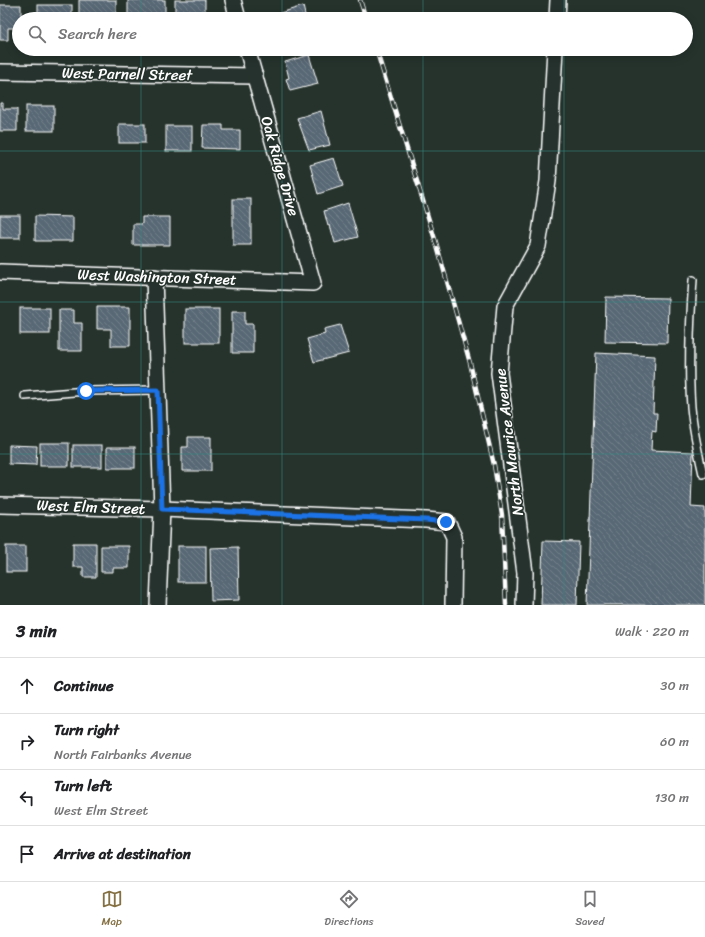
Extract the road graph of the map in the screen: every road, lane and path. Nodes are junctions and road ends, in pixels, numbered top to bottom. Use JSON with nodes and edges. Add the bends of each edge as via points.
{"nodes":[{"id":1,"x":233,"y":0,"type":"edge"},
{"id":2,"x":558,"y":0,"type":"edge"},
{"id":3,"x":236,"y":12,"type":"edge"},
{"id":4,"x":557,"y":12,"type":"edge"},
{"id":5,"x":249,"y":56,"type":"edge"},
{"id":6,"x":555,"y":56,"type":"edge"},
{"id":7,"x":0,"y":72,"type":"edge"},
{"id":8,"x":255,"y":76,"type":"junction"},
{"id":9,"x":0,"y":272,"type":"edge"},
{"id":10,"x":154,"y":277,"type":"junction"},
{"id":11,"x":693,"y":280,"type":"dead end"},
{"id":12,"x":313,"y":283,"type":"joint"},
{"id":13,"x":158,"y":390,"type":"junction"},
{"id":14,"x":25,"y":396,"type":"dead end"},
{"id":15,"x":703,"y":474,"type":"dead end"},
{"id":16,"x":0,"y":505,"type":"edge"},
{"id":17,"x":162,"y":509,"type":"junction"},
{"id":18,"x":158,"y":605,"type":"edge"},
{"id":19,"x":453,"y":605,"type":"edge"},
{"id":20,"x":524,"y":605,"type":"edge"}],
"edges":[{"from":1,"to":3,"type":"street"},
{"from":2,"to":4,"type":"street"},
{"from":5,"to":8,"type":"street","name":"Oak Ridge Drive"},
{"from":6,"to":20,"type":"street","name":"North Maurice Avenue","via":[[548,181],[538,246],[505,306],[499,373],[525,573]]},
{"from":7,"to":8,"type":"street","name":"West Parnell Street"},
{"from":8,"to":12,"type":"street","name":"Oak Ridge Drive"},
{"from":9,"to":10,"type":"street","name":"West Washington Street"},
{"from":10,"to":12,"type":"street","name":"West Washington Street"},
{"from":10,"to":13,"type":"street"},
{"from":11,"to":15,"type":"lane","via":[[689,362],[691,407]]},
{"from":13,"to":14,"type":"lane","via":[[86,391]]},
{"from":13,"to":17,"type":"street"},
{"from":16,"to":17,"type":"street","name":"West Elm Street"},
{"from":17,"to":18,"type":"street"},
{"from":17,"to":19,"type":"street","name":"West Elm Street","via":[[446,522],[454,537]]}]}
